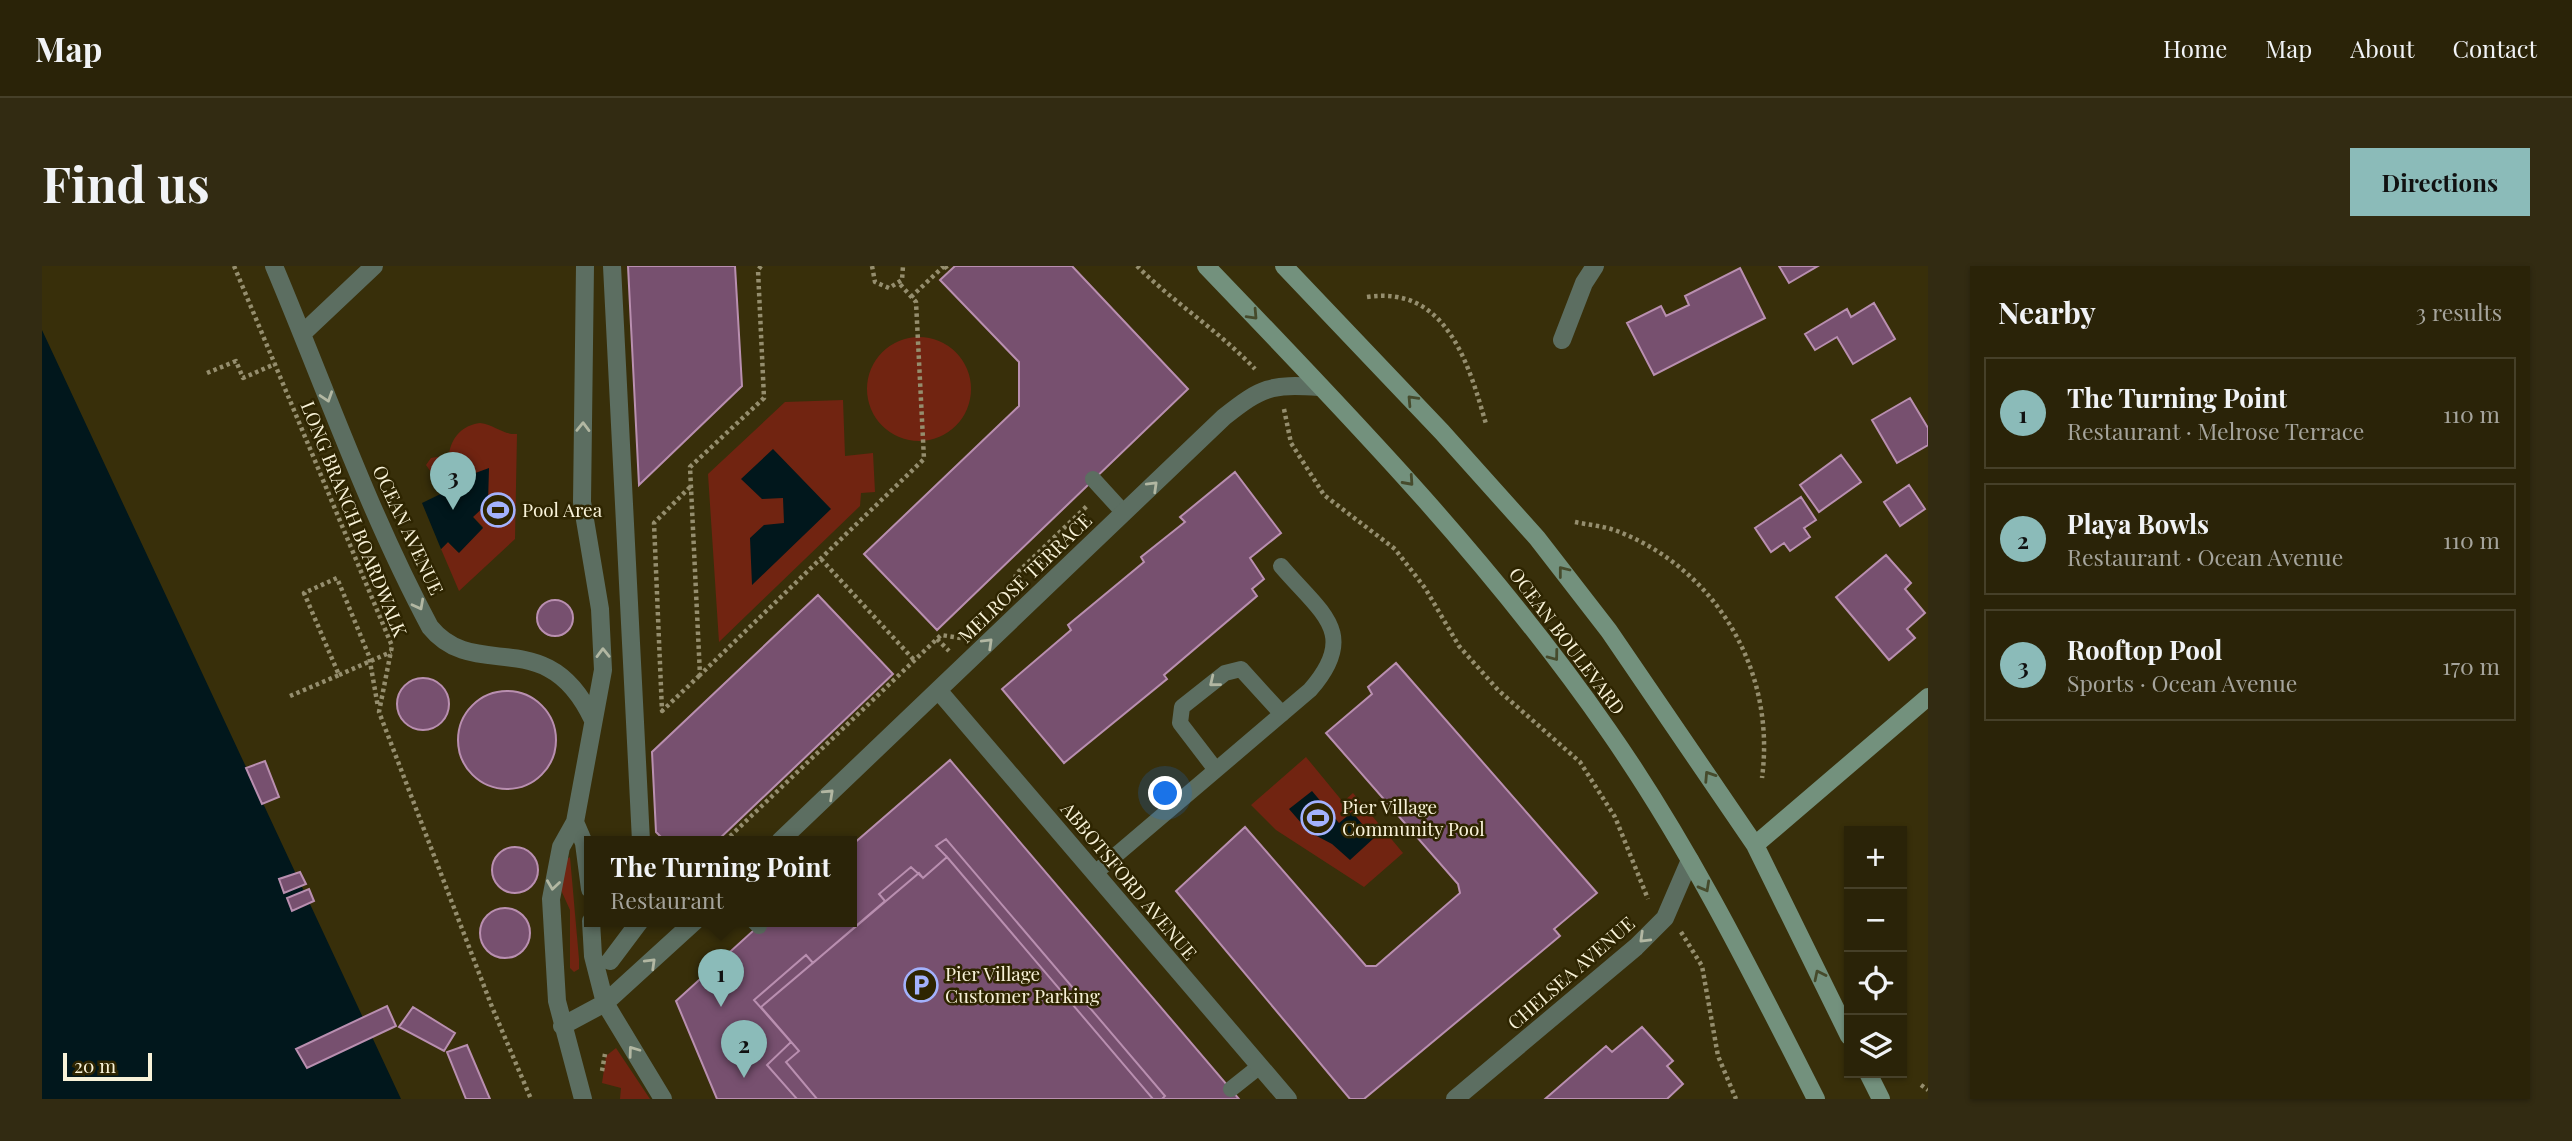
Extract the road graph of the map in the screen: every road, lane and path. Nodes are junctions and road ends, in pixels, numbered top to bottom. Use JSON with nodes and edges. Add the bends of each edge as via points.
{"nodes":[{"id":1,"x":234,"y":266,"type":"edge"},
{"id":2,"x":274,"y":266,"type":"edge"},
{"id":3,"x":374,"y":266,"type":"edge"},
{"id":4,"x":585,"y":266,"type":"edge"},
{"id":5,"x":612,"y":266,"type":"edge"},
{"id":6,"x":761,"y":266,"type":"edge"},
{"id":7,"x":872,"y":266,"type":"edge"},
{"id":8,"x":903,"y":266,"type":"edge"},
{"id":9,"x":944,"y":266,"type":"edge"},
{"id":10,"x":1137,"y":266,"type":"edge"},
{"id":11,"x":1206,"y":266,"type":"edge"},
{"id":12,"x":1284,"y":266,"type":"edge"},
{"id":13,"x":1595,"y":266,"type":"edge"},
{"id":14,"x":949,"y":272,"type":"dead end"},
{"id":15,"x":899,"y":283,"type":"junction"},
{"id":16,"x":911,"y":297,"type":"junction"},
{"id":17,"x":1367,"y":298,"type":"dead end"},
{"id":18,"x":303,"y":333,"type":"junction"},
{"id":19,"x":1562,"y":340,"type":"dead end"},
{"id":20,"x":275,"y":364,"type":"junction"},
{"id":21,"x":207,"y":373,"type":"dead end"},
{"id":22,"x":1261,"y":374,"type":"dead end"},
{"id":23,"x":1319,"y":387,"type":"junction"},
{"id":24,"x":1283,"y":404,"type":"dead end"},
{"id":25,"x":1486,"y":424,"type":"dead end"},
{"id":26,"x":1098,"y":485,"type":"joint"},
{"id":27,"x":691,"y":486,"type":"junction"},
{"id":28,"x":1124,"y":513,"type":"junction"},
{"id":29,"x":1575,"y":522,"type":"dead end"},
{"id":30,"x":821,"y":559,"type":"junction"},
{"id":31,"x":1281,"y":566,"type":"dead end"},
{"id":32,"x":1012,"y":594,"type":"dead end"},
{"id":33,"x":966,"y":638,"type":"dead end"},
{"id":34,"x":391,"y":652,"type":"junction"},
{"id":35,"x":914,"y":660,"type":"junction"},
{"id":36,"x":370,"y":662,"type":"junction"},
{"id":37,"x":339,"y":675,"type":"junction"},
{"id":38,"x":700,"y":675,"type":"junction"},
{"id":39,"x":890,"y":683,"type":"junction"},
{"id":40,"x":938,"y":690,"type":"junction"},
{"id":41,"x":898,"y":691,"type":"dead end"},
{"id":42,"x":290,"y":696,"type":"dead end"},
{"id":43,"x":1928,"y":698,"type":"edge"},
{"id":44,"x":379,"y":712,"type":"junction"},
{"id":45,"x":1282,"y":714,"type":"junction"},
{"id":46,"x":593,"y":720,"type":"junction"},
{"id":47,"x":1216,"y":770,"type":"junction"},
{"id":48,"x":1762,"y":778,"type":"dead end"},
{"id":49,"x":575,"y":822,"type":"junction"},
{"id":50,"x":641,"y":836,"type":"edge"},
{"id":51,"x":730,"y":836,"type":"edge"},
{"id":52,"x":784,"y":836,"type":"edge"},
{"id":53,"x":584,"y":843,"type":"edge"},
{"id":54,"x":1755,"y":845,"type":"junction"},
{"id":55,"x":1690,"y":860,"type":"junction"},
{"id":56,"x":1095,"y":873,"type":"junction"},
{"id":57,"x":1651,"y":905,"type":"dead end"},
{"id":58,"x":591,"y":927,"type":"edge"},
{"id":59,"x":636,"y":927,"type":"edge"},
{"id":60,"x":688,"y":927,"type":"edge"},
{"id":61,"x":1681,"y":932,"type":"dead end"},
{"id":62,"x":610,"y":961,"type":"dead end"},
{"id":63,"x":605,"y":1003,"type":"junction"},
{"id":64,"x":562,"y":1026,"type":"junction"},
{"id":65,"x":1844,"y":1026,"type":"edge"},
{"id":66,"x":1259,"y":1066,"type":"junction"},
{"id":67,"x":1870,"y":1078,"type":"edge"},
{"id":68,"x":1921,"y":1085,"type":"dead end"},
{"id":69,"x":1231,"y":1089,"type":"dead end"},
{"id":70,"x":1928,"y":1090,"type":"edge"},
{"id":71,"x":531,"y":1099,"type":"edge"},
{"id":72,"x":583,"y":1099,"type":"edge"},
{"id":73,"x":663,"y":1099,"type":"edge"},
{"id":74,"x":1288,"y":1099,"type":"edge"},
{"id":75,"x":1455,"y":1099,"type":"edge"},
{"id":76,"x":1736,"y":1099,"type":"edge"},
{"id":77,"x":1816,"y":1099,"type":"edge"},
{"id":78,"x":1881,"y":1099,"type":"edge"}],
"edges":[{"from":1,"to":20,"type":"path","name":"LONG BRANCH BOARDWALK"},
{"from":2,"to":18,"type":"street","name":"OCEAN AVENUE"},
{"from":3,"to":18,"type":"street"},
{"from":46,"to":4,"type":"street","one_way":true,"via":[[603,647],[582,502]]},
{"from":5,"to":50,"type":"street"},
{"from":6,"to":27,"type":"path","via":[[764,398],[690,467]]},
{"from":7,"to":15,"type":"path","via":[[878,285],[889,288]]},
{"from":8,"to":15,"type":"path"},
{"from":9,"to":14,"type":"path"},
{"from":9,"to":16,"type":"path"},
{"from":10,"to":22,"type":"path"},
{"from":11,"to":23,"type":"main road","name":"OCEAN BOULEVARD","one_way":true},
{"from":54,"to":12,"type":"main road","name":"OCEAN BOULEVARD","one_way":true,"via":[[1616,641],[1537,538]]},
{"from":13,"to":19,"type":"street"},
{"from":15,"to":16,"type":"path"},
{"from":16,"to":30,"type":"path","via":[[916,302],[923,459]]},
{"from":17,"to":25,"type":"path","via":[[1385,295],[1409,301],[1451,331],[1473,379]]},
{"from":18,"to":46,"type":"street","name":"OCEAN AVENUE","one_way":true,"via":[[333,417],[430,627],[452,646],[540,662],[555,670],[581,695]]},
{"from":20,"to":21,"type":"path","via":[[243,377],[236,361]]},
{"from":20,"to":34,"type":"path","name":"LONG BRANCH BOARDWALK"},
{"from":28,"to":23,"type":"street","name":"MELROSE TERRACE","one_way":true,"via":[[1254,393],[1270,387]]},
{"from":23,"to":55,"type":"main road","name":"OCEAN BOULEVARD","one_way":true,"via":[[1399,469],[1503,589],[1610,732]]},
{"from":24,"to":57,"type":"path","via":[[1291,443],[1324,495],[1395,549],[1425,588],[1459,646],[1498,690],[1580,762],[1615,817]]},
{"from":26,"to":28,"type":"lane"},
{"from":26,"to":32,"type":"path","via":[[1016,574]]},
{"from":27,"to":38,"type":"path"},
{"from":27,"to":38,"type":"path","via":[[654,523],[662,711]]},
{"from":40,"to":28,"type":"street","name":"MELROSE TERRACE","one_way":true},
{"from":29,"to":48,"type":"path","via":[[1616,530],[1683,568],[1735,630],[1760,694],[1766,747]]},
{"from":30,"to":35,"type":"path"},
{"from":30,"to":38,"type":"path"},
{"from":31,"to":45,"type":"lane","via":[[1333,629],[1336,650],[1328,669]]},
{"from":33,"to":35,"type":"path","via":[[941,635]]},
{"from":34,"to":36,"type":"path"},
{"from":34,"to":44,"type":"path","name":"LONG BRANCH BOARDWALK"},
{"from":35,"to":39,"type":"path"},
{"from":36,"to":37,"type":"path"},
{"from":36,"to":37,"type":"path","via":[[337,578],[304,593]]},
{"from":36,"to":44,"type":"path"},
{"from":37,"to":42,"type":"path"},
{"from":39,"to":41,"type":"path"},
{"from":39,"to":51,"type":"path"},
{"from":52,"to":40,"type":"street","name":"MELROSE TERRACE","one_way":true},
{"from":40,"to":56,"type":"street","name":"ABBOTSFORD AVENUE"},
{"from":43,"to":54,"type":"main road"},
{"from":44,"to":71,"type":"path"},
{"from":45,"to":47,"type":"lane"},
{"from":45,"to":47,"type":"lane","one_way":true,"via":[[1246,673],[1236,668],[1182,707],[1179,718],[1184,729]]},
{"from":46,"to":49,"type":"street"},
{"from":47,"to":56,"type":"lane"},
{"from":49,"to":53,"type":"street"},
{"from":49,"to":64,"type":"street","one_way":true,"via":[[561,848],[551,898],[554,977]]},
{"from":65,"to":54,"type":"main road","name":"OCEAN BOULEVARD","one_way":true},
{"from":55,"to":75,"type":"street","name":"CHELSEA AVENUE","one_way":true,"via":[[1665,918]]},
{"from":55,"to":77,"type":"main road","name":"OCEAN BOULEVARD","one_way":true},
{"from":56,"to":66,"type":"street","name":"ABBOTSFORD AVENUE"},
{"from":58,"to":63,"type":"street"},
{"from":59,"to":62,"type":"street"},
{"from":63,"to":60,"type":"street","one_way":true},
{"from":61,"to":76,"type":"path","via":[[1702,967],[1718,1056]]},
{"from":63,"to":64,"type":"street"},
{"from":73,"to":63,"type":"street","one_way":true},
{"from":64,"to":72,"type":"street"},
{"from":66,"to":69,"type":"lane"},
{"from":66,"to":74,"type":"street","name":"ABBOTSFORD AVENUE"},
{"from":67,"to":78,"type":"main road"},
{"from":68,"to":70,"type":"path"}]}
